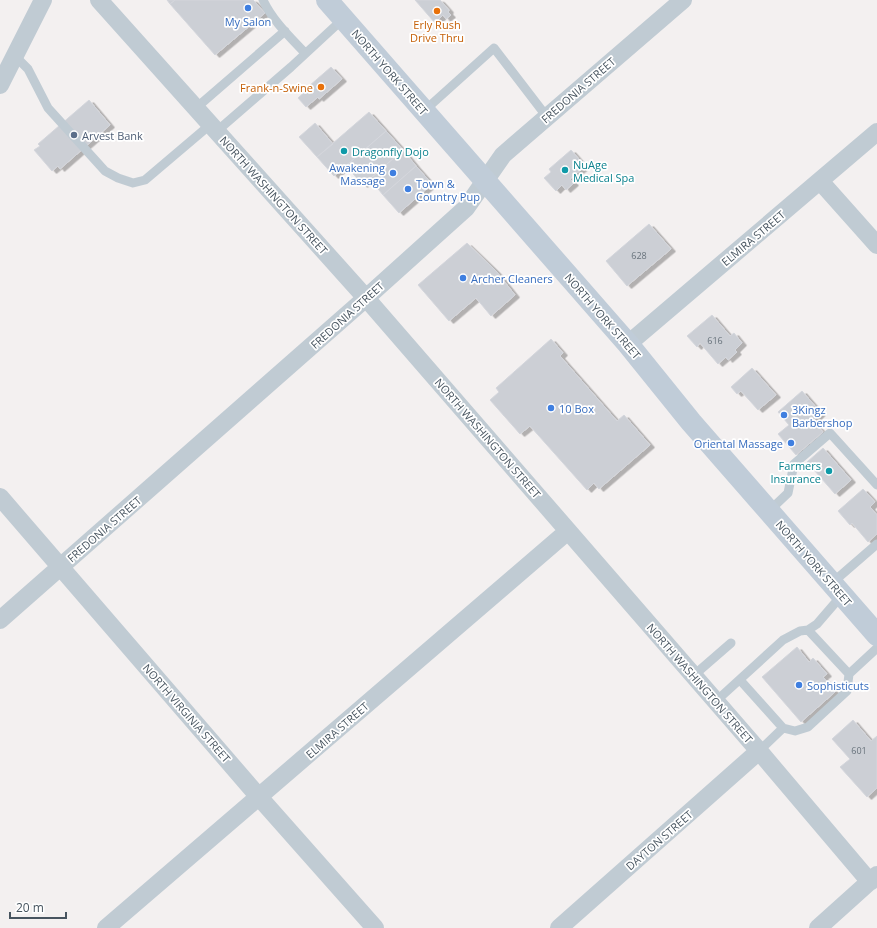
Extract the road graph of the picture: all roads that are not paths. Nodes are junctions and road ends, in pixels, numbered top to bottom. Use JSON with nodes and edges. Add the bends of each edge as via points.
{"nodes":[{"id":1,"x":43,"y":0,"type":"edge"},
{"id":2,"x":99,"y":0,"type":"edge"},
{"id":3,"x":263,"y":0,"type":"edge"},
{"id":4,"x":683,"y":0,"type":"edge"},
{"id":5,"x":335,"y":6,"type":"edge"},
{"id":6,"x":285,"y":31,"type":"junction"},
{"id":7,"x":305,"y":53,"type":"junction"},
{"id":8,"x":15,"y":56,"type":"junction"},
{"id":9,"x":0,"y":85,"type":"edge"},
{"id":10,"x":196,"y":108,"type":"junction"},
{"id":11,"x":424,"y":111,"type":"junction"},
{"id":12,"x":547,"y":117,"type":"junction"},
{"id":13,"x":214,"y":128,"type":"junction"},
{"id":14,"x":877,"y":132,"type":"edge"},
{"id":15,"x":485,"y":180,"type":"junction"},
{"id":16,"x":820,"y":181,"type":"junction"},
{"id":17,"x":877,"y":245,"type":"edge"},
{"id":18,"x":366,"y":298,"type":"junction"},
{"id":19,"x":628,"y":344,"type":"junction"},
{"id":20,"x":877,"y":485,"type":"edge"},
{"id":21,"x":0,"y":497,"type":"edge"},
{"id":22,"x":768,"y":512,"type":"junction"},
{"id":23,"x":568,"y":531,"type":"junction"},
{"id":24,"x":877,"y":544,"type":"edge"},
{"id":25,"x":61,"y":566,"type":"junction"},
{"id":26,"x":837,"y":589,"type":"junction"},
{"id":27,"x":0,"y":620,"type":"edge"},
{"id":28,"x":808,"y":630,"type":"junction"},
{"id":29,"x":877,"y":635,"type":"edge"},
{"id":30,"x":731,"y":643,"type":"dead end"},
{"id":31,"x":877,"y":648,"type":"edge"},
{"id":32,"x":849,"y":674,"type":"junction"},
{"id":33,"x":693,"y":676,"type":"junction"},
{"id":34,"x":740,"y":680,"type":"junction"},
{"id":35,"x":715,"y":702,"type":"junction"},
{"id":36,"x":783,"y":728,"type":"junction"},
{"id":37,"x":759,"y":751,"type":"junction"},
{"id":38,"x":259,"y":797,"type":"junction"},
{"id":39,"x":873,"y":879,"type":"edge"},
{"id":40,"x":106,"y":928,"type":"edge"},
{"id":41,"x":375,"y":928,"type":"edge"},
{"id":42,"x":559,"y":928,"type":"edge"},
{"id":43,"x":818,"y":928,"type":"edge"}],
"edges":[{"from":1,"to":8,"type":"street"},
{"from":2,"to":10,"type":"street","name":"NORTH WASHINGTON STREET"},
{"from":3,"to":6,"type":"lane"},
{"from":4,"to":12,"type":"street","name":"FREDONIA STREET"},
{"from":5,"to":7,"type":"lane"},
{"from":5,"to":11,"type":"main road","name":"NORTH YORK STREET"},
{"from":6,"to":7,"type":"lane"},
{"from":6,"to":10,"type":"lane"},
{"from":7,"to":13,"type":"lane","via":[[292,67]]},
{"from":8,"to":9,"type":"street"},
{"from":8,"to":13,"type":"lane","via":[[28,69],[48,108],[105,171],[118,178],[133,183],[145,180]]},
{"from":10,"to":13,"type":"street","name":"NORTH WASHINGTON STREET"},
{"from":11,"to":12,"type":"lane","via":[[494,48]]},
{"from":11,"to":15,"type":"main road","name":"NORTH YORK STREET"},
{"from":12,"to":15,"type":"street","name":"FREDONIA STREET","via":[[503,155]]},
{"from":13,"to":18,"type":"street","name":"NORTH WASHINGTON STREET"},
{"from":14,"to":16,"type":"street","name":"ELMIRA STREET"},
{"from":15,"to":18,"type":"street","name":"FREDONIA STREET","via":[[466,208]]},
{"from":15,"to":19,"type":"main road","name":"NORTH YORK STREET"},
{"from":16,"to":17,"type":"street"},
{"from":16,"to":19,"type":"street","name":"ELMIRA STREET"},
{"from":18,"to":23,"type":"street","name":"NORTH WASHINGTON STREET"},
{"from":18,"to":25,"type":"street","name":"FREDONIA STREET"},
{"from":19,"to":22,"type":"main road","name":"NORTH YORK STREET"},
{"from":20,"to":22,"type":"lane","via":[[830,434],[794,464],[788,493]]},
{"from":21,"to":25,"type":"street","name":"NORTH VIRGINIA STREET"},
{"from":22,"to":26,"type":"main road","name":"NORTH YORK STREET"},
{"from":23,"to":33,"type":"street","name":"NORTH WASHINGTON STREET"},
{"from":23,"to":38,"type":"street","name":"ELMIRA STREET"},
{"from":24,"to":26,"type":"lane"},
{"from":25,"to":27,"type":"street","name":"FREDONIA STREET"},
{"from":25,"to":38,"type":"street","name":"NORTH VIRGINIA STREET"},
{"from":26,"to":28,"type":"lane","via":[[817,624]]},
{"from":26,"to":29,"type":"main road","name":"NORTH YORK STREET"},
{"from":28,"to":32,"type":"lane"},
{"from":28,"to":34,"type":"lane","via":[[783,640]]},
{"from":30,"to":33,"type":"lane"},
{"from":31,"to":32,"type":"lane"},
{"from":32,"to":36,"type":"lane","via":[[847,691],[808,727],[795,731]]},
{"from":33,"to":35,"type":"street","name":"NORTH WASHINGTON STREET"},
{"from":34,"to":35,"type":"lane"},
{"from":34,"to":36,"type":"lane"},
{"from":35,"to":37,"type":"street","name":"NORTH WASHINGTON STREET"},
{"from":36,"to":37,"type":"lane"},
{"from":37,"to":39,"type":"street","name":"NORTH WASHINGTON STREET"},
{"from":37,"to":42,"type":"street","name":"DAYTON STREET"},
{"from":38,"to":40,"type":"street","name":"ELMIRA STREET"},
{"from":38,"to":41,"type":"street","name":"NORTH VIRGINIA STREET"},
{"from":39,"to":43,"type":"street"}]}
